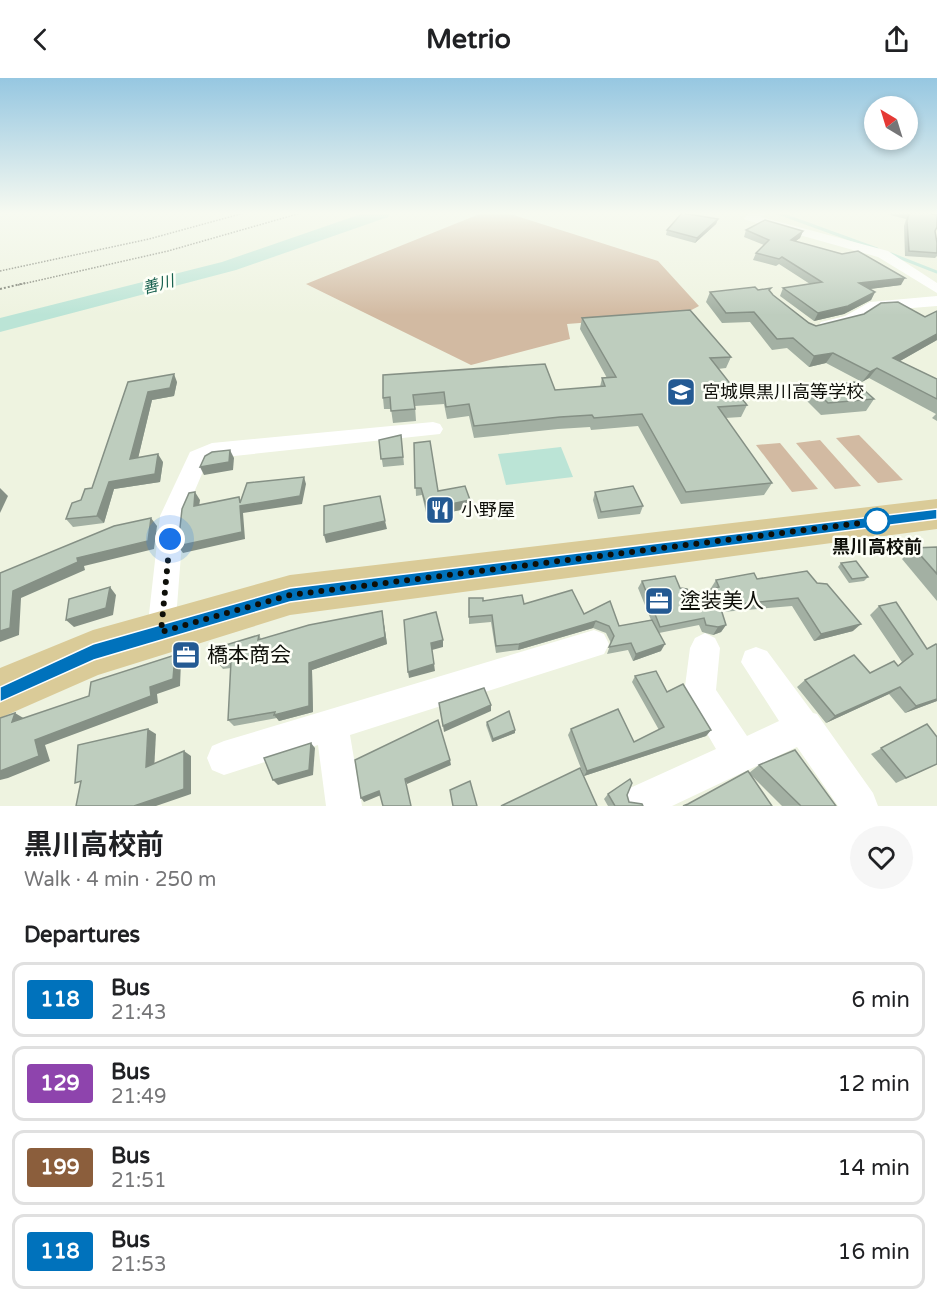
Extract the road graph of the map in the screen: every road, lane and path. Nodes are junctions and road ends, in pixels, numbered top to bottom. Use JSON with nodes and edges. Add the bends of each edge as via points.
{"nodes":[{"id":1,"x":112,"y":247,"type":"edge"},
{"id":2,"x":182,"y":247,"type":"edge"},
{"id":3,"x":857,"y":247,"type":"edge"},
{"id":4,"x":0,"y":271,"type":"edge"},
{"id":5,"x":0,"y":289,"type":"edge"},
{"id":6,"x":937,"y":289,"type":"edge"},
{"id":7,"x":937,"y":301,"type":"edge"},
{"id":8,"x":811,"y":329,"type":"edge"},
{"id":9,"x":433,"y":429,"type":"dead end"},
{"id":10,"x":937,"y":514,"type":"edge"},
{"id":11,"x":161,"y":632,"type":"junction"},
{"id":12,"x":594,"y":644,"type":"dead end"},
{"id":13,"x":705,"y":648,"type":"dead end"},
{"id":14,"x":756,"y":662,"type":"dead end"},
{"id":15,"x":0,"y":693,"type":"edge"},
{"id":16,"x":332,"y":724,"type":"junction"},
{"id":17,"x":805,"y":726,"type":"junction"},
{"id":18,"x":740,"y":756,"type":"junction"},
{"id":19,"x":224,"y":758,"type":"dead end"},
{"id":20,"x":643,"y":801,"type":"dead end"},
{"id":21,"x":344,"y":806,"type":"edge"},
{"id":22,"x":860,"y":806,"type":"edge"}],
"edges":[{"from":1,"to":4,"type":"path"},
{"from":2,"to":5,"type":"path"},
{"from":3,"to":6,"type":"street","via":[[883,254]]},
{"from":7,"to":8,"type":"street","via":[[870,307],[851,319]]},
{"from":9,"to":11,"type":"street","via":[[212,451],[198,458],[172,516]]},
{"from":10,"to":11,"type":"main road","via":[[290,595]]},
{"from":11,"to":15,"type":"main road","via":[[93,652]]},
{"from":12,"to":16,"type":"street"},
{"from":13,"to":18,"type":"street","via":[[700,694]]},
{"from":14,"to":17,"type":"street"},
{"from":16,"to":19,"type":"street"},
{"from":16,"to":21,"type":"street"},
{"from":17,"to":18,"type":"street"},
{"from":17,"to":22,"type":"street"},
{"from":18,"to":20,"type":"street"}]}
